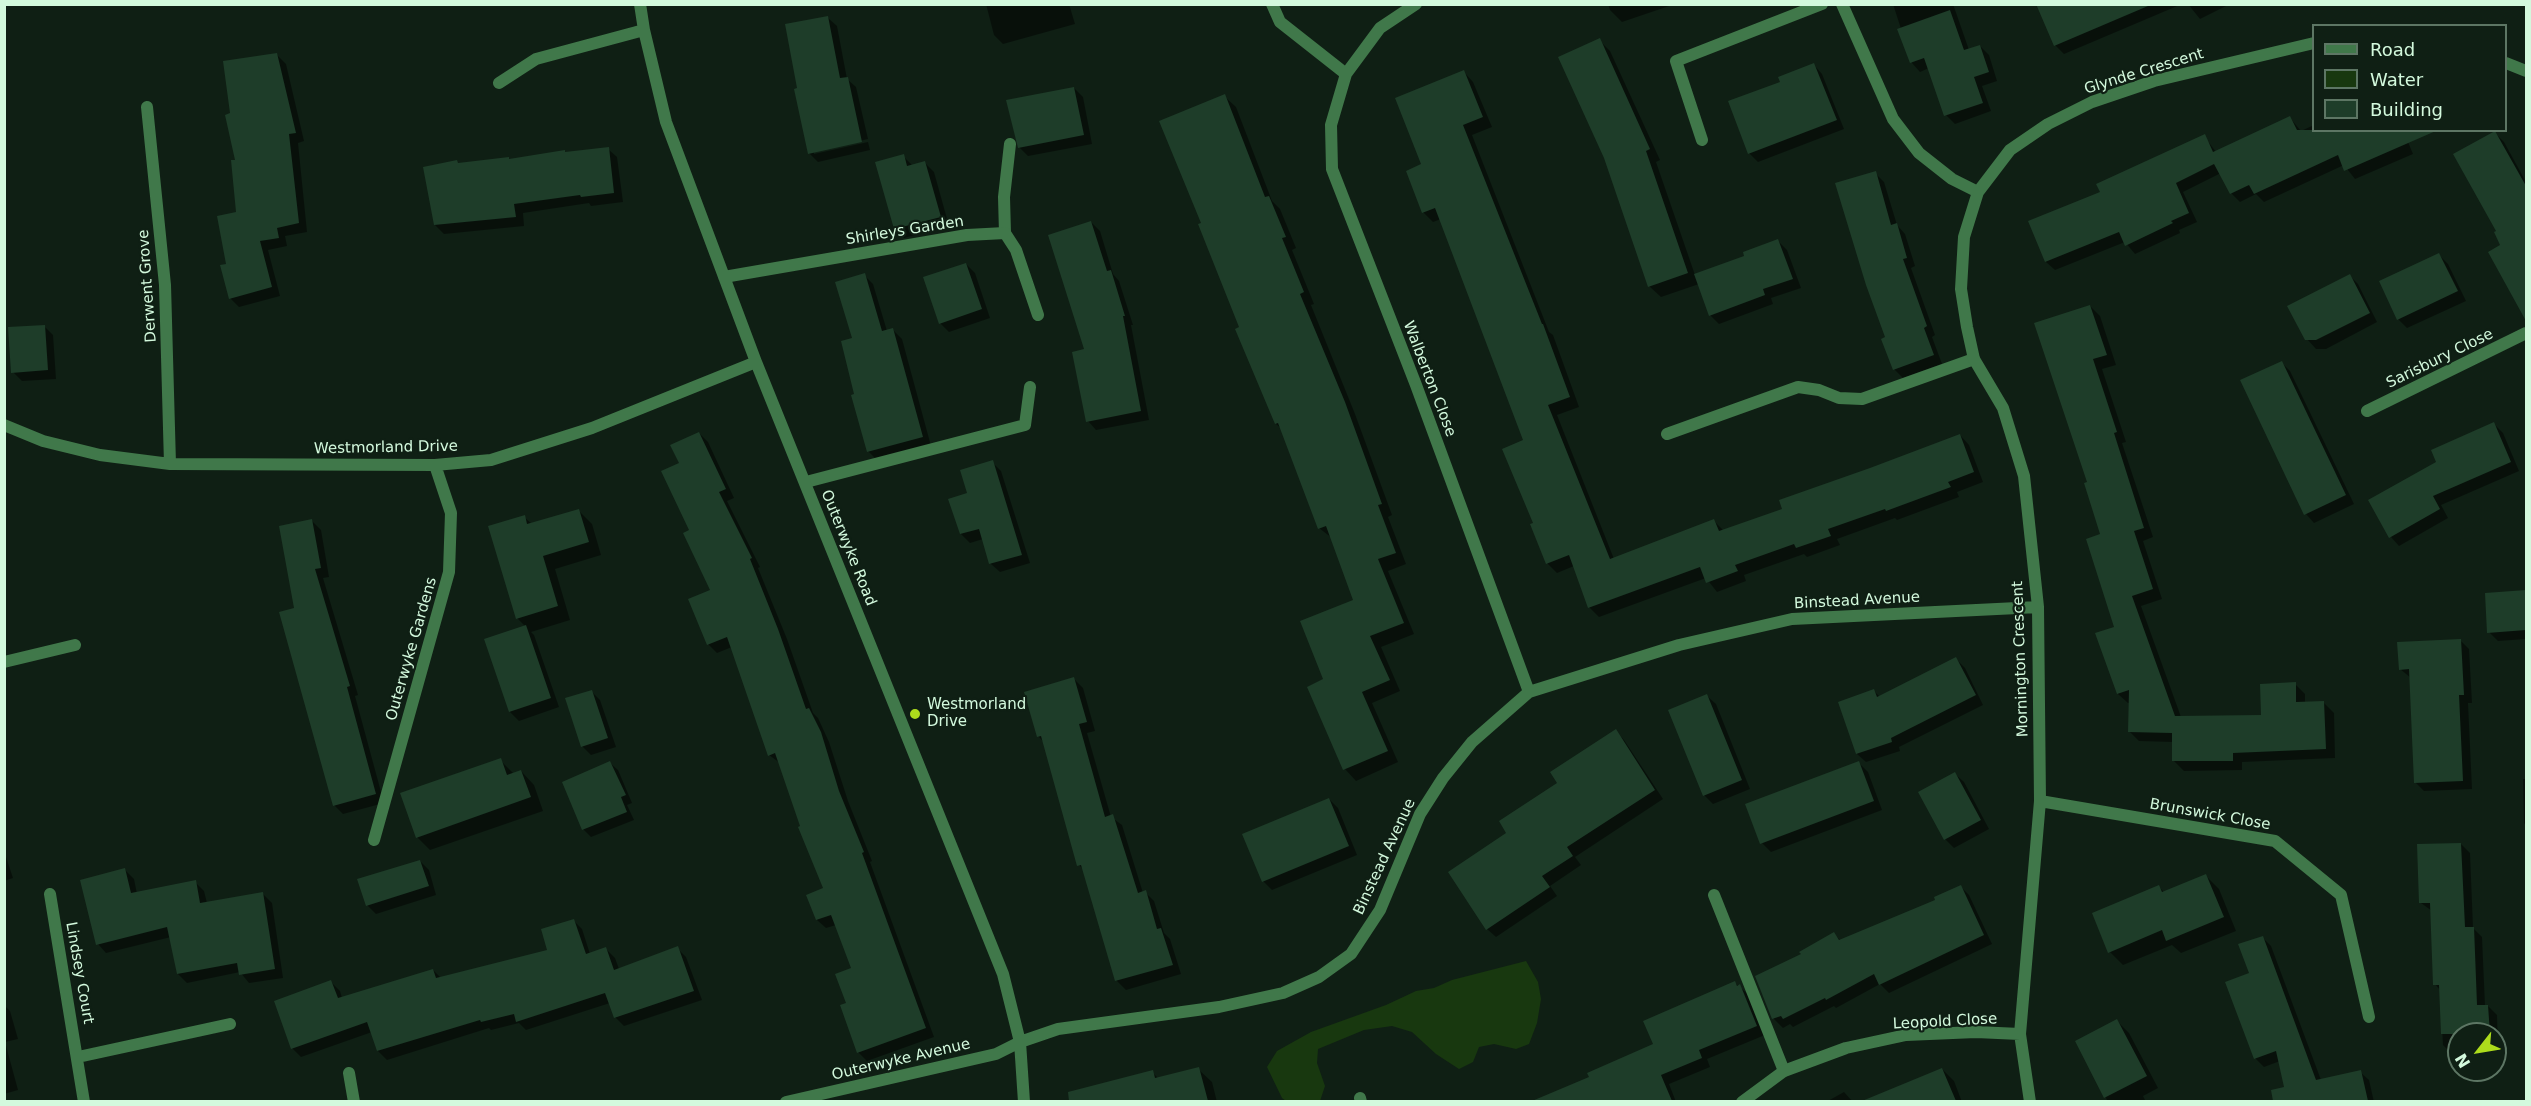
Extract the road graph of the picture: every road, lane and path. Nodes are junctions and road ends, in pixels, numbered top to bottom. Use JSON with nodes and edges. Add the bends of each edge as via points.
{"nodes":[{"id":1,"x":640,"y":4,"type":"edge"},
{"id":2,"x":1272,"y":4,"type":"edge"},
{"id":3,"x":1416,"y":4,"type":"edge"},
{"id":4,"x":1822,"y":4,"type":"edge"},
{"id":5,"x":1842,"y":4,"type":"edge"},
{"id":6,"x":644,"y":30,"type":"junction"},
{"id":7,"x":2312,"y":43,"type":"edge"},
{"id":8,"x":2507,"y":64,"type":"edge"},
{"id":9,"x":2526,"y":71,"type":"edge"},
{"id":10,"x":1346,"y":74,"type":"junction"},
{"id":11,"x":499,"y":83,"type":"dead end"},
{"id":12,"x":147,"y":107,"type":"dead end"},
{"id":13,"x":1702,"y":140,"type":"dead end"},
{"id":14,"x":1010,"y":144,"type":"dead end"},
{"id":15,"x":1978,"y":192,"type":"junction"},
{"id":16,"x":1005,"y":233,"type":"junction"},
{"id":17,"x":724,"y":277,"type":"junction"},
{"id":18,"x":1038,"y":315,"type":"dead end"},
{"id":19,"x":2526,"y":333,"type":"edge"},
{"id":20,"x":1974,"y":359,"type":"junction"},
{"id":21,"x":756,"y":362,"type":"junction"},
{"id":22,"x":1030,"y":387,"type":"dead end"},
{"id":23,"x":2367,"y":411,"type":"dead end"},
{"id":24,"x":4,"y":425,"type":"edge"},
{"id":25,"x":1667,"y":434,"type":"dead end"},
{"id":26,"x":170,"y":464,"type":"junction"},
{"id":27,"x":435,"y":465,"type":"junction"},
{"id":28,"x":806,"y":482,"type":"junction"},
{"id":29,"x":2038,"y":607,"type":"junction"},
{"id":30,"x":75,"y":645,"type":"dead end"},
{"id":31,"x":4,"y":662,"type":"edge"},
{"id":32,"x":1529,"y":692,"type":"junction"},
{"id":33,"x":2040,"y":801,"type":"junction"},
{"id":34,"x":374,"y":840,"type":"dead end"},
{"id":35,"x":50,"y":894,"type":"dead end"},
{"id":36,"x":1714,"y":895,"type":"dead end"},
{"id":37,"x":2370,"y":1017,"type":"dead end"},
{"id":38,"x":230,"y":1024,"type":"dead end"},
{"id":39,"x":2020,"y":1034,"type":"junction"},
{"id":40,"x":1020,"y":1042,"type":"junction"},
{"id":41,"x":78,"y":1057,"type":"junction"},
{"id":42,"x":1784,"y":1071,"type":"junction"},
{"id":43,"x":349,"y":1073,"type":"dead end"},
{"id":44,"x":84,"y":1101,"type":"edge"},
{"id":45,"x":354,"y":1101,"type":"edge"},
{"id":46,"x":786,"y":1101,"type":"edge"},
{"id":47,"x":1024,"y":1101,"type":"edge"},
{"id":48,"x":1742,"y":1101,"type":"edge"},
{"id":49,"x":2031,"y":1101,"type":"edge"}],
"edges":[{"from":1,"to":6,"type":"street","name":"Outerwyke Road"},
{"from":2,"to":10,"type":"street","via":[[1280,22]]},
{"from":3,"to":10,"type":"street","name":"Walberton Close","via":[[1380,28]]},
{"from":4,"to":13,"type":"street","via":[[1676,61]]},
{"from":5,"to":15,"type":"street","via":[[1893,119],[1919,153],[1952,179]]},
{"from":6,"to":11,"type":"street","via":[[536,58]]},
{"from":6,"to":17,"type":"street","name":"Outerwyke Road","via":[[666,122]]},
{"from":7,"to":15,"type":"street","name":"Glynde Crescent","via":[[2154,81],[2092,102],[2048,124],[2010,150]]},
{"from":8,"to":9,"type":"street"},
{"from":10,"to":32,"type":"street","name":"Walberton Close","via":[[1331,125],[1332,169]]},
{"from":12,"to":26,"type":"street","name":"Derwent Grove","via":[[165,285]]},
{"from":14,"to":16,"type":"street","via":[[1004,197]]},
{"from":15,"to":20,"type":"street","name":"Mornington Crescent","via":[[1964,237],[1961,290]]},
{"from":16,"to":17,"type":"street","name":"Shirleys Garden","via":[[967,235]]},
{"from":16,"to":18,"type":"street","via":[[1016,250]]},
{"from":17,"to":21,"type":"street","name":"Outerwyke Road"},
{"from":19,"to":23,"type":"street","name":"Sarisbury Close"},
{"from":20,"to":25,"type":"street","via":[[1862,399],[1839,398],[1798,387]]},
{"from":20,"to":29,"type":"street","name":"Mornington Crescent","via":[[2003,408],[2024,476]]},
{"from":21,"to":27,"type":"street","name":"Westmorland Drive","via":[[581,432],[491,460]]},
{"from":21,"to":28,"type":"street","name":"Outerwyke Road"},
{"from":22,"to":28,"type":"street","via":[[1025,425]]},
{"from":24,"to":26,"type":"street","name":"Westmorland Drive","via":[[43,441],[100,455]]},
{"from":26,"to":27,"type":"street","name":"Westmorland Drive"},
{"from":27,"to":34,"type":"street","name":"Outerwyke Gardens","via":[[451,513],[449,572]]},
{"from":28,"to":40,"type":"street","name":"Outerwyke Road","via":[[1003,974]]},
{"from":29,"to":32,"type":"street","name":"Binstead Avenue","via":[[1792,619],[1679,645]]},
{"from":29,"to":33,"type":"street","name":"Mornington Crescent"},
{"from":30,"to":31,"type":"street"},
{"from":32,"to":40,"type":"street","name":"Binstead Avenue","via":[[1472,742],[1443,778],[1420,814],[1380,910],[1350,954],[1319,977],[1262,998],[1058,1029]]},
{"from":33,"to":37,"type":"street","name":"Brunswick Close","via":[[2275,841],[2341,895]]},
{"from":33,"to":39,"type":"street","name":"Mornington Crescent"},
{"from":35,"to":41,"type":"street","name":"Lindsey Court"},
{"from":36,"to":42,"type":"street"},
{"from":38,"to":41,"type":"street"},
{"from":39,"to":42,"type":"street","name":"Leopold Close","via":[[1906,1035],[1845,1048]]},
{"from":39,"to":49,"type":"street","name":"Mornington Crescent"},
{"from":40,"to":46,"type":"street","name":"Outerwyke Avenue","via":[[996,1054]]},
{"from":40,"to":47,"type":"street","name":"Outerwyke Road"},
{"from":41,"to":44,"type":"street","name":"Lindsey Court"},
{"from":42,"to":48,"type":"street","name":"Leopold Close"},
{"from":43,"to":45,"type":"street"}]}
